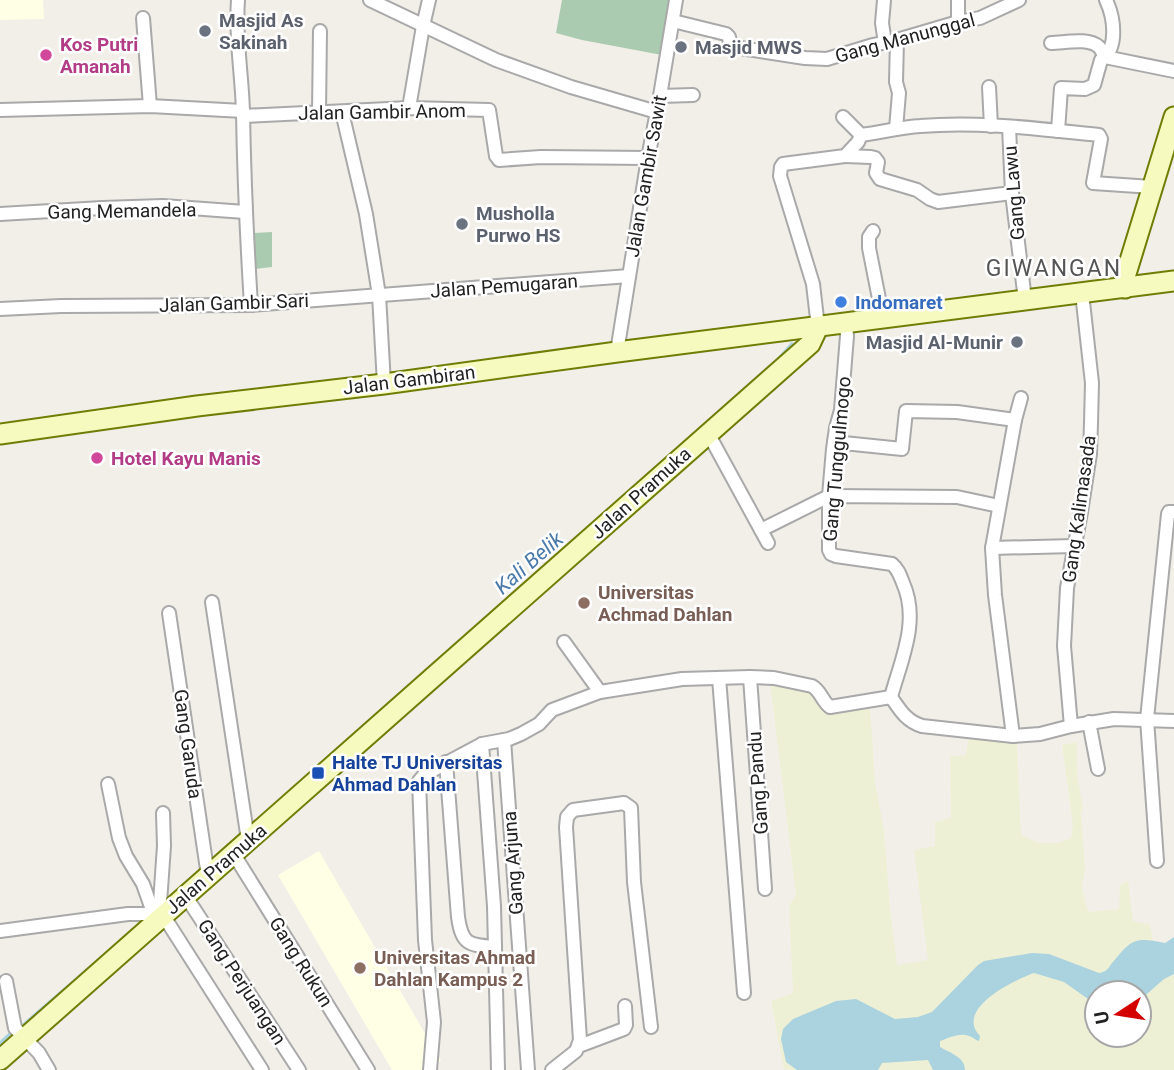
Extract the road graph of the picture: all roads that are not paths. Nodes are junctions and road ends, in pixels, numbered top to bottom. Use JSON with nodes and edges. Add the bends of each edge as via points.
{"nodes":[{"id":1,"x":238,"y":0,"type":"edge"},
{"id":2,"x":370,"y":0,"type":"edge"},
{"id":3,"x":429,"y":0,"type":"edge"},
{"id":4,"x":676,"y":0,"type":"edge"},
{"id":5,"x":884,"y":0,"type":"edge"},
{"id":6,"x":958,"y":0,"type":"edge"},
{"id":7,"x":1019,"y":0,"type":"edge"},
{"id":8,"x":1106,"y":0,"type":"edge"},
{"id":9,"x":143,"y":18,"type":"dead end"},
{"id":10,"x":673,"y":21,"type":"junction"},
{"id":11,"x":958,"y":22,"type":"junction"},
{"id":12,"x":423,"y":26,"type":"junction"},
{"id":13,"x":320,"y":31,"type":"dead end"},
{"id":14,"x":891,"y":42,"type":"junction"},
{"id":15,"x":1051,"y":43,"type":"dead end"},
{"id":16,"x":1105,"y":57,"type":"junction"},
{"id":17,"x":1174,"y":71,"type":"edge"},
{"id":18,"x":989,"y":87,"type":"dead end"},
{"id":19,"x":694,"y":95,"type":"dead end"},
{"id":20,"x":660,"y":96,"type":"junction"},
{"id":21,"x":150,"y":106,"type":"junction"},
{"id":22,"x":409,"y":108,"type":"junction"},
{"id":23,"x":0,"y":110,"type":"edge"},
{"id":24,"x":319,"y":112,"type":"junction"},
{"id":25,"x":342,"y":112,"type":"junction"},
{"id":26,"x":657,"y":112,"type":"junction"},
{"id":27,"x":243,"y":113,"type":"junction"},
{"id":28,"x":843,"y":117,"type":"dead end"},
{"id":29,"x":1173,"y":123,"type":"edge"},
{"id":30,"x":991,"y":126,"type":"junction"},
{"id":31,"x":1009,"y":127,"type":"junction"},
{"id":32,"x":897,"y":129,"type":"junction"},
{"id":33,"x":1058,"y":131,"type":"junction"},
{"id":34,"x":861,"y":135,"type":"junction"},
{"id":35,"x":845,"y":156,"type":"junction"},
{"id":36,"x":648,"y":158,"type":"junction"},
{"id":37,"x":1152,"y":187,"type":"junction"},
{"id":38,"x":1012,"y":194,"type":"junction"},
{"id":39,"x":245,"y":212,"type":"junction"},
{"id":40,"x":0,"y":215,"type":"edge"},
{"id":41,"x":873,"y":230,"type":"dead end"},
{"id":42,"x":629,"y":276,"type":"junction"},
{"id":43,"x":1174,"y":281,"type":"edge"},
{"id":44,"x":1125,"y":288,"type":"junction"},
{"id":45,"x":1082,"y":293,"type":"junction"},
{"id":46,"x":379,"y":295,"type":"junction"},
{"id":47,"x":1024,"y":300,"type":"junction"},
{"id":48,"x":251,"y":305,"type":"junction"},
{"id":49,"x":0,"y":309,"type":"edge"},
{"id":50,"x":883,"y":319,"type":"junction"},
{"id":51,"x":846,"y":324,"type":"junction"},
{"id":52,"x":818,"y":327,"type":"junction"},
{"id":53,"x":617,"y":352,"type":"junction"},
{"id":54,"x":384,"y":384,"type":"junction"},
{"id":55,"x":1021,"y":398,"type":"dead end"},
{"id":56,"x":1015,"y":420,"type":"junction"},
{"id":57,"x":0,"y":433,"type":"edge"},
{"id":58,"x":708,"y":433,"type":"junction"},
{"id":59,"x":834,"y":442,"type":"junction"},
{"id":60,"x":830,"y":496,"type":"junction"},
{"id":61,"x":999,"y":506,"type":"junction"},
{"id":62,"x":1174,"y":512,"type":"edge"},
{"id":63,"x":761,"y":530,"type":"junction"},
{"id":64,"x":768,"y":543,"type":"dead end"},
{"id":65,"x":1074,"y":545,"type":"junction"},
{"id":66,"x":992,"y":548,"type":"junction"},
{"id":67,"x":212,"y":602,"type":"dead end"},
{"id":68,"x":169,"y":613,"type":"dead end"},
{"id":69,"x":564,"y":642,"type":"dead end"},
{"id":70,"x":750,"y":677,"type":"junction"},
{"id":71,"x":719,"y":678,"type":"junction"},
{"id":72,"x":600,"y":692,"type":"junction"},
{"id":73,"x":891,"y":697,"type":"junction"},
{"id":74,"x":1147,"y":719,"type":"junction"},
{"id":75,"x":1174,"y":721,"type":"edge"},
{"id":76,"x":1090,"y":722,"type":"junction"},
{"id":77,"x":1071,"y":726,"type":"junction"},
{"id":78,"x":1013,"y":736,"type":"junction"},
{"id":79,"x":504,"y":740,"type":"junction"},
{"id":80,"x":482,"y":744,"type":"junction"},
{"id":81,"x":446,"y":762,"type":"junction"},
{"id":82,"x":1098,"y":769,"type":"dead end"},
{"id":83,"x":108,"y":784,"type":"dead end"},
{"id":84,"x":163,"y":813,"type":"dead end"},
{"id":85,"x":241,"y":847,"type":"junction"},
{"id":86,"x":1157,"y":861,"type":"dead end"},
{"id":87,"x":208,"y":876,"type":"junction"},
{"id":88,"x":765,"y":889,"type":"dead end"},
{"id":89,"x":185,"y":895,"type":"junction"},
{"id":90,"x":156,"y":912,"type":"junction"},
{"id":91,"x":0,"y":931,"type":"edge"},
{"id":92,"x":495,"y":947,"type":"junction"},
{"id":93,"x":6,"y":981,"type":"dead end"},
{"id":94,"x":744,"y":993,"type":"dead end"},
{"id":95,"x":625,"y":1006,"type":"dead end"},
{"id":96,"x":651,"y":1027,"type":"dead end"},
{"id":97,"x":25,"y":1038,"type":"junction"},
{"id":98,"x":579,"y":1046,"type":"junction"},
{"id":99,"x":0,"y":1060,"type":"edge"},
{"id":100,"x":49,"y":1070,"type":"edge"},
{"id":101,"x":262,"y":1070,"type":"edge"},
{"id":102,"x":299,"y":1070,"type":"edge"},
{"id":103,"x":368,"y":1070,"type":"edge"},
{"id":104,"x":430,"y":1070,"type":"edge"},
{"id":105,"x":498,"y":1070,"type":"edge"},
{"id":106,"x":528,"y":1070,"type":"edge"},
{"id":107,"x":552,"y":1070,"type":"edge"}],
"edges":[{"from":1,"to":27,"type":"street"},
{"from":2,"to":12,"type":"street"},
{"from":3,"to":12,"type":"street"},
{"from":4,"to":10,"type":"street","name":"Jalan Gambir Sawit"},
{"from":5,"to":14,"type":"street","via":[[883,23]]},
{"from":6,"to":11,"type":"street"},
{"from":7,"to":11,"type":"street","name":"Gang Manunggal","via":[[989,15]]},
{"from":8,"to":16,"type":"street","via":[[1113,33]]},
{"from":9,"to":21,"type":"street"},
{"from":10,"to":14,"type":"street","name":"Gang Manunggal","via":[[726,34],[734,47],[805,58],[827,59]]},
{"from":10,"to":20,"type":"street","name":"Jalan Gambir Sawit"},
{"from":11,"to":14,"type":"street","name":"Gang Manunggal"},
{"from":12,"to":22,"type":"street"},
{"from":12,"to":26,"type":"street","via":[[496,60]]},
{"from":13,"to":24,"type":"street"},
{"from":14,"to":32,"type":"street","via":[[899,93]]},
{"from":15,"to":16,"type":"street","via":[[1093,43]]},
{"from":16,"to":17,"type":"street"},
{"from":16,"to":33,"type":"street","via":[[1094,85],[1061,88]]},
{"from":18,"to":30,"type":"street"},
{"from":19,"to":20,"type":"street"},
{"from":20,"to":26,"type":"street","name":"Jalan Gambir Sawit"},
{"from":21,"to":23,"type":"street","name":"Jalan Gambir Anom"},
{"from":21,"to":27,"type":"street","name":"Jalan Gambir Anom"},
{"from":22,"to":25,"type":"street","name":"Jalan Gambir Anom"},
{"from":22,"to":36,"type":"street","name":"Jalan Gambir Anom","via":[[489,110],[499,160]]},
{"from":24,"to":25,"type":"street","name":"Jalan Gambir Anom"},
{"from":24,"to":27,"type":"street","name":"Jalan Gambir Anom"},
{"from":25,"to":46,"type":"street"},
{"from":26,"to":36,"type":"street","name":"Jalan Gambir Sawit"},
{"from":27,"to":39,"type":"street"},
{"from":28,"to":34,"type":"street"},
{"from":29,"to":37,"type":"main road"},
{"from":30,"to":31,"type":"street"},
{"from":30,"to":32,"type":"street"},
{"from":31,"to":33,"type":"street"},
{"from":31,"to":38,"type":"street","name":"Gang Lawu"},
{"from":32,"to":34,"type":"street"},
{"from":33,"to":37,"type":"street","via":[[1101,136],[1093,183]]},
{"from":34,"to":35,"type":"street"},
{"from":35,"to":38,"type":"street","via":[[874,158],[880,179],[918,190],[938,202]]},
{"from":35,"to":52,"type":"street","via":[[783,164],[780,171],[813,284]]},
{"from":36,"to":42,"type":"street","name":"Jalan Gambir Sawit"},
{"from":37,"to":44,"type":"main road"},
{"from":38,"to":47,"type":"street","name":"Gang Lawu"},
{"from":39,"to":40,"type":"street","name":"Gang Memandela","via":[[163,206]]},
{"from":39,"to":48,"type":"street"},
{"from":41,"to":50,"type":"street","via":[[869,247]]},
{"from":42,"to":46,"type":"street","name":"Jalan Pemugaran"},
{"from":42,"to":53,"type":"street","name":"Jalan Gambir Sawit"},
{"from":43,"to":44,"type":"main road"},
{"from":44,"to":45,"type":"main road"},
{"from":45,"to":47,"type":"main road"},
{"from":45,"to":65,"type":"street","name":"Gang Kalimasada","via":[[1092,383],[1091,424]]},
{"from":46,"to":48,"type":"street","name":"Jalan Gambir Sari"},
{"from":46,"to":54,"type":"street"},
{"from":47,"to":50,"type":"main road"},
{"from":48,"to":49,"type":"street","name":"Jalan Gambir Sari"},
{"from":50,"to":51,"type":"main road"},
{"from":51,"to":52,"type":"main road"},
{"from":51,"to":59,"type":"street","name":"Gang Tunggulmogo","via":[[841,410]]},
{"from":52,"to":53,"type":"main road","name":"Jalan Gambiran"},
{"from":52,"to":58,"type":"main road","name":"Jalan Pramuka","via":[[810,344]]},
{"from":53,"to":54,"type":"main road","name":"Jalan Gambiran"},
{"from":54,"to":57,"type":"main road","name":"Jalan Gambiran"},
{"from":55,"to":56,"type":"street"},
{"from":56,"to":59,"type":"street","via":[[906,411],[902,449]]},
{"from":56,"to":61,"type":"street"},
{"from":58,"to":63,"type":"street"},
{"from":58,"to":85,"type":"main road","name":"Jalan Pramuka"},
{"from":59,"to":60,"type":"street","name":"Gang Tunggulmogo"},
{"from":60,"to":61,"type":"street","via":[[957,497]]},
{"from":60,"to":63,"type":"street"},
{"from":60,"to":73,"type":"street","name":"Gang Tunggulmogo","via":[[831,554],[891,564],[906,588],[908,638]]},
{"from":61,"to":66,"type":"street"},
{"from":62,"to":74,"type":"street","via":[[1167,514]]},
{"from":63,"to":64,"type":"street"},
{"from":65,"to":66,"type":"street"},
{"from":65,"to":77,"type":"street","name":"Gang Kalimasada","via":[[1064,646]]},
{"from":66,"to":78,"type":"street"},
{"from":67,"to":85,"type":"street"},
{"from":68,"to":87,"type":"street","name":"Gang Garuda"},
{"from":69,"to":72,"type":"street"},
{"from":70,"to":71,"type":"street"},
{"from":70,"to":73,"type":"street","via":[[812,686],[830,707]]},
{"from":70,"to":88,"type":"street","name":"Gang Pandu"},
{"from":71,"to":72,"type":"street"},
{"from":71,"to":94,"type":"street"},
{"from":72,"to":79,"type":"street","via":[[552,710],[538,724]]},
{"from":73,"to":78,"type":"street","via":[[905,717],[918,725]]},
{"from":74,"to":75,"type":"street"},
{"from":74,"to":76,"type":"street"},
{"from":74,"to":86,"type":"street"},
{"from":76,"to":77,"type":"street"},
{"from":76,"to":82,"type":"street"},
{"from":77,"to":78,"type":"street"},
{"from":79,"to":80,"type":"street"},
{"from":79,"to":106,"type":"street","name":"Gang Arjuna"},
{"from":80,"to":81,"type":"street"},
{"from":80,"to":92,"type":"street"},
{"from":81,"to":92,"type":"street","via":[[460,928],[473,946]]},
{"from":81,"to":104,"type":"street","via":[[419,781],[425,940],[435,1022]]},
{"from":83,"to":90,"type":"street","via":[[119,838]]},
{"from":84,"to":90,"type":"street"},
{"from":85,"to":87,"type":"main road","name":"Jalan Pramuka"},
{"from":85,"to":103,"type":"street","name":"Gang Rukun"},
{"from":87,"to":89,"type":"main road","name":"Jalan Pramuka"},
{"from":89,"to":90,"type":"main road","name":"Jalan Pramuka"},
{"from":89,"to":102,"type":"street","name":"Gang Perjuangan"},
{"from":90,"to":91,"type":"street"},
{"from":90,"to":97,"type":"main road","name":"Jalan Pramuka"},
{"from":90,"to":101,"type":"street"},
{"from":92,"to":105,"type":"street"},
{"from":93,"to":97,"type":"street","via":[[15,1028]]},
{"from":95,"to":98,"type":"street","via":[[624,1029]]},
{"from":96,"to":98,"type":"street","via":[[634,882],[631,808],[624,803],[573,810],[566,827]]},
{"from":97,"to":99,"type":"main road","name":"Jalan Pramuka"},
{"from":97,"to":100,"type":"street"},
{"from":98,"to":107,"type":"street"}]}
